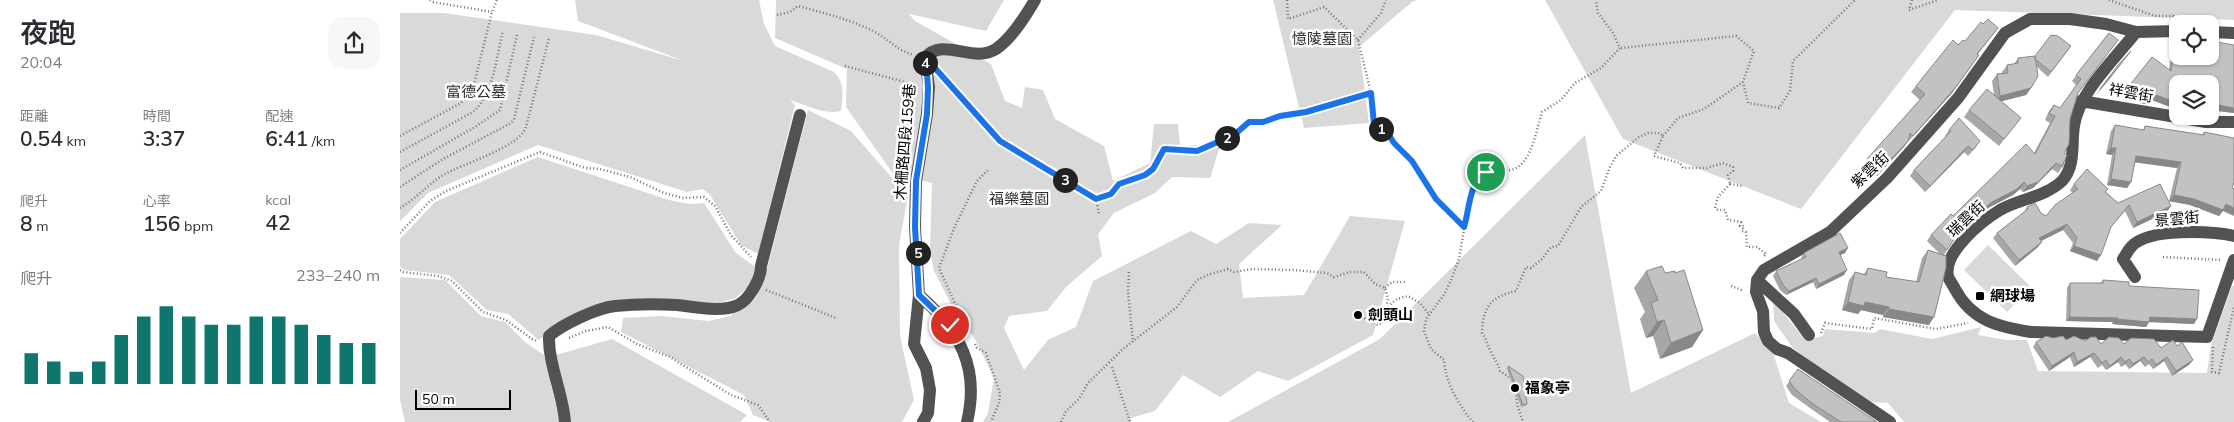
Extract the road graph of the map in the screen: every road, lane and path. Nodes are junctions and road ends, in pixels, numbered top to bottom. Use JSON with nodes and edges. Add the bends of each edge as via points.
{"nodes":[{"id":1,"x":430,"y":0,"type":"edge"},
{"id":2,"x":497,"y":0,"type":"edge"},
{"id":3,"x":1035,"y":0,"type":"edge"},
{"id":4,"x":1287,"y":0,"type":"edge"},
{"id":5,"x":1386,"y":0,"type":"edge"},
{"id":6,"x":1596,"y":0,"type":"edge"},
{"id":7,"x":1855,"y":0,"type":"edge"},
{"id":8,"x":1912,"y":0,"type":"edge"},
{"id":9,"x":1938,"y":0,"type":"edge"},
{"id":10,"x":2110,"y":0,"type":"edge"},
{"id":11,"x":492,"y":12,"type":"junction"},
{"id":12,"x":776,"y":15,"type":"dead end"},
{"id":13,"x":2169,"y":16,"type":"edge"},
{"id":14,"x":2169,"y":26,"type":"edge"},
{"id":15,"x":503,"y":31,"type":"dead end"},
{"id":16,"x":2136,"y":32,"type":"junction"},
{"id":17,"x":2219,"y":32,"type":"edge"},
{"id":18,"x":2234,"y":33,"type":"edge"},
{"id":19,"x":517,"y":35,"type":"dead end"},
{"id":20,"x":534,"y":37,"type":"dead end"},
{"id":21,"x":549,"y":38,"type":"dead end"},
{"id":22,"x":1358,"y":40,"type":"junction"},
{"id":23,"x":1620,"y":48,"type":"junction"},
{"id":24,"x":909,"y":54,"type":"dead end"},
{"id":25,"x":926,"y":58,"type":"junction"},
{"id":26,"x":845,"y":66,"type":"dead end"},
{"id":27,"x":1743,"y":82,"type":"junction"},
{"id":28,"x":928,"y":88,"type":"junction"},
{"id":29,"x":1371,"y":93,"type":"junction"},
{"id":30,"x":2081,"y":101,"type":"junction"},
{"id":31,"x":800,"y":114,"type":"dead end"},
{"id":32,"x":2234,"y":122,"type":"edge"},
{"id":33,"x":400,"y":136,"type":"edge"},
{"id":34,"x":1663,"y":136,"type":"junction"},
{"id":35,"x":400,"y":152,"type":"edge"},
{"id":36,"x":989,"y":169,"type":"dead end"},
{"id":37,"x":400,"y":170,"type":"edge"},
{"id":38,"x":1730,"y":184,"type":"junction"},
{"id":39,"x":1742,"y":186,"type":"dead end"},
{"id":40,"x":400,"y":187,"type":"edge"},
{"id":41,"x":1096,"y":199,"type":"junction"},
{"id":42,"x":400,"y":208,"type":"edge"},
{"id":43,"x":1099,"y":214,"type":"dead end"},
{"id":44,"x":1464,"y":227,"type":"junction"},
{"id":45,"x":400,"y":234,"type":"edge"},
{"id":46,"x":2234,"y":236,"type":"edge"},
{"id":47,"x":1751,"y":246,"type":"dead end"},
{"id":48,"x":2163,"y":257,"type":"dead end"},
{"id":49,"x":2234,"y":260,"type":"edge"},
{"id":50,"x":761,"y":269,"type":"junction"},
{"id":51,"x":400,"y":270,"type":"edge"},
{"id":52,"x":1129,"y":272,"type":"dead end"},
{"id":53,"x":2135,"y":277,"type":"dead end"},
{"id":54,"x":1757,"y":280,"type":"junction"},
{"id":55,"x":1407,"y":282,"type":"dead end"},
{"id":56,"x":1385,"y":288,"type":"junction"},
{"id":57,"x":919,"y":295,"type":"junction"},
{"id":58,"x":2234,"y":307,"type":"edge"},
{"id":59,"x":1386,"y":308,"type":"junction"},
{"id":60,"x":1429,"y":314,"type":"junction"},
{"id":61,"x":1358,"y":315,"type":"dead end"},
{"id":62,"x":836,"y":318,"type":"dead end"},
{"id":63,"x":1984,"y":320,"type":"junction"},
{"id":64,"x":970,"y":335,"type":"dead end"},
{"id":65,"x":1809,"y":335,"type":"joint"},
{"id":66,"x":2207,"y":338,"type":"junction"},
{"id":67,"x":973,"y":342,"type":"dead end"},
{"id":68,"x":1133,"y":342,"type":"junction"},
{"id":69,"x":549,"y":345,"type":"junction"},
{"id":70,"x":1112,"y":366,"type":"dead end"},
{"id":71,"x":1516,"y":382,"type":"edge"},
{"id":72,"x":1517,"y":387,"type":"edge"},
{"id":73,"x":565,"y":422,"type":"edge"},
{"id":74,"x":770,"y":422,"type":"edge"},
{"id":75,"x":923,"y":422,"type":"edge"},
{"id":76,"x":967,"y":422,"type":"edge"},
{"id":77,"x":991,"y":422,"type":"edge"},
{"id":78,"x":1061,"y":422,"type":"edge"},
{"id":79,"x":1130,"y":422,"type":"edge"},
{"id":80,"x":1473,"y":422,"type":"edge"},
{"id":81,"x":1523,"y":422,"type":"edge"},
{"id":82,"x":1890,"y":422,"type":"edge"}],
"edges":[{"from":1,"to":11,"type":"path"},
{"from":2,"to":11,"type":"path"},
{"from":3,"to":25,"type":"street","via":[[995,50],[979,54],[940,48],[931,51]]},
{"from":4,"to":22,"type":"path","via":[[1288,19],[1324,7]]},
{"from":5,"to":22,"type":"path","via":[[1381,14]]},
{"from":6,"to":23,"type":"path","via":[[1598,13]]},
{"from":7,"to":27,"type":"path","via":[[1793,61],[1790,91],[1779,108],[1748,103]]},
{"from":8,"to":9,"type":"path","via":[[1909,10]]},
{"from":10,"to":13,"type":"path","via":[[2155,16]]},
{"from":11,"to":33,"type":"path","via":[[474,84],[468,95]]},
{"from":12,"to":24,"type":"path","via":[[790,12],[798,6],[848,19],[876,32]]},
{"from":14,"to":16,"type":"street","name":"紫雲街"},
{"from":15,"to":35,"type":"path","via":[[482,104]]},
{"from":16,"to":30,"type":"street","name":"瑞雲街"},
{"from":16,"to":54,"type":"street","name":"紫雲街","via":[[2070,19],[2030,19],[2005,33],[1958,98],[1887,178],[1830,232],[1764,270]]},
{"from":17,"to":18,"type":"street"},
{"from":19,"to":37,"type":"path","via":[[500,110]]},
{"from":20,"to":40,"type":"path","via":[[511,123],[443,159]]},
{"from":21,"to":42,"type":"path","via":[[526,127],[520,137],[444,174]]},
{"from":22,"to":29,"type":"path"},
{"from":23,"to":27,"type":"path","via":[[1736,36],[1754,51]]},
{"from":23,"to":44,"type":"path","via":[[1601,68],[1575,83],[1561,100],[1542,112],[1534,146],[1518,167],[1503,171],[1496,168],[1478,178],[1468,201]]},
{"from":25,"to":28,"type":"street","name":"木柵路四段159巷"},
{"from":25,"to":41,"type":"path","via":[[1000,141]]},
{"from":26,"to":28,"type":"path"},
{"from":27,"to":34,"type":"path","via":[[1704,109],[1678,118]]},
{"from":28,"to":57,"type":"street","name":"木柵路四段159巷","via":[[916,181]]},
{"from":29,"to":41,"type":"path","via":[[1306,112],[1249,122],[1234,135],[1197,151],[1164,149],[1153,169],[1145,175],[1119,184],[1111,194]]},
{"from":29,"to":44,"type":"path","via":[[1374,124],[1389,135],[1412,161],[1436,199]]},
{"from":30,"to":32,"type":"street","name":"祥雲街","via":[[2206,122]]},
{"from":30,"to":63,"type":"street","name":"瑞雲街","via":[[2074,125],[2072,163],[2062,180],[2031,199],[2001,209],[1963,241],[1951,258],[1948,276],[1968,307]]},
{"from":31,"to":50,"type":"street"},
{"from":34,"to":38,"type":"path","via":[[1654,156],[1680,163],[1683,168],[1707,168],[1723,163],[1733,167],[1728,175]]},
{"from":34,"to":71,"type":"path","via":[[1660,133],[1648,134],[1616,156],[1601,191],[1581,207],[1558,246],[1551,247],[1542,259],[1526,268],[1516,291],[1493,299],[1484,317],[1482,332],[1500,370]]},
{"from":36,"to":64,"type":"path","via":[[977,181],[939,268],[950,298]]},
{"from":38,"to":39,"type":"path"},
{"from":38,"to":47,"type":"path","via":[[1718,197],[1715,208],[1725,210],[1728,220],[1744,226],[1742,231],[1746,232],[1747,247]]},
{"from":41,"to":43,"type":"path"},
{"from":44,"to":60,"type":"path","via":[[1459,259],[1451,280]]},
{"from":45,"to":50,"type":"path","via":[[430,201],[446,191],[540,152],[586,168],[630,177],[683,198],[704,197],[715,206],[731,236]]},
{"from":46,"to":53,"type":"street","name":"景雲街","via":[[2174,233],[2146,238],[2132,245],[2123,259]]},
{"from":48,"to":49,"type":"path"},
{"from":49,"to":66,"type":"street"},
{"from":50,"to":62,"type":"path","via":[[766,275],[763,288]]},
{"from":50,"to":69,"type":"street","via":[[749,295],[738,304],[722,309],[675,305],[613,306],[559,328],[549,336]]},
{"from":51,"to":69,"type":"path","via":[[452,281],[483,312],[506,320],[532,339]]},
{"from":52,"to":68,"type":"path"},
{"from":54,"to":65,"type":"street","via":[[1794,314]]},
{"from":54,"to":82,"type":"street","via":[[1756,292],[1768,341]]},
{"from":55,"to":56,"type":"path","via":[[1392,282]]},
{"from":56,"to":59,"type":"path"},
{"from":56,"to":68,"type":"path","via":[[1374,284],[1364,272],[1334,277],[1327,273],[1294,270],[1228,270],[1197,280],[1177,307]]},
{"from":57,"to":75,"type":"street","name":"木柵路四段159巷","via":[[914,344],[926,368],[930,390],[928,413]]},
{"from":57,"to":76,"type":"street","via":[[950,325],[964,354],[971,378],[972,400]]},
{"from":58,"to":66,"type":"path","via":[[2219,374],[2212,372],[2214,338]]},
{"from":59,"to":60,"type":"path","via":[[1408,296]]},
{"from":59,"to":61,"type":"path","via":[[1384,322],[1378,326]]},
{"from":60,"to":80,"type":"path","via":[[1424,331],[1431,349],[1444,360],[1445,372],[1459,404]]},
{"from":63,"to":65,"type":"path","via":[[1936,329],[1874,318],[1872,329],[1825,323],[1822,333]]},
{"from":63,"to":66,"type":"street","name":"瑞雲街","via":[[2031,332]]},
{"from":67,"to":77,"type":"path","via":[[986,353],[1000,393]]},
{"from":68,"to":78,"type":"path","via":[[1088,383]]},
{"from":69,"to":73,"type":"street"},
{"from":69,"to":74,"type":"path","via":[[586,331],[608,327],[637,344],[670,357],[731,396],[758,405]]},
{"from":70,"to":79,"type":"path"},
{"from":72,"to":81,"type":"path","via":[[1517,404]]}]}
